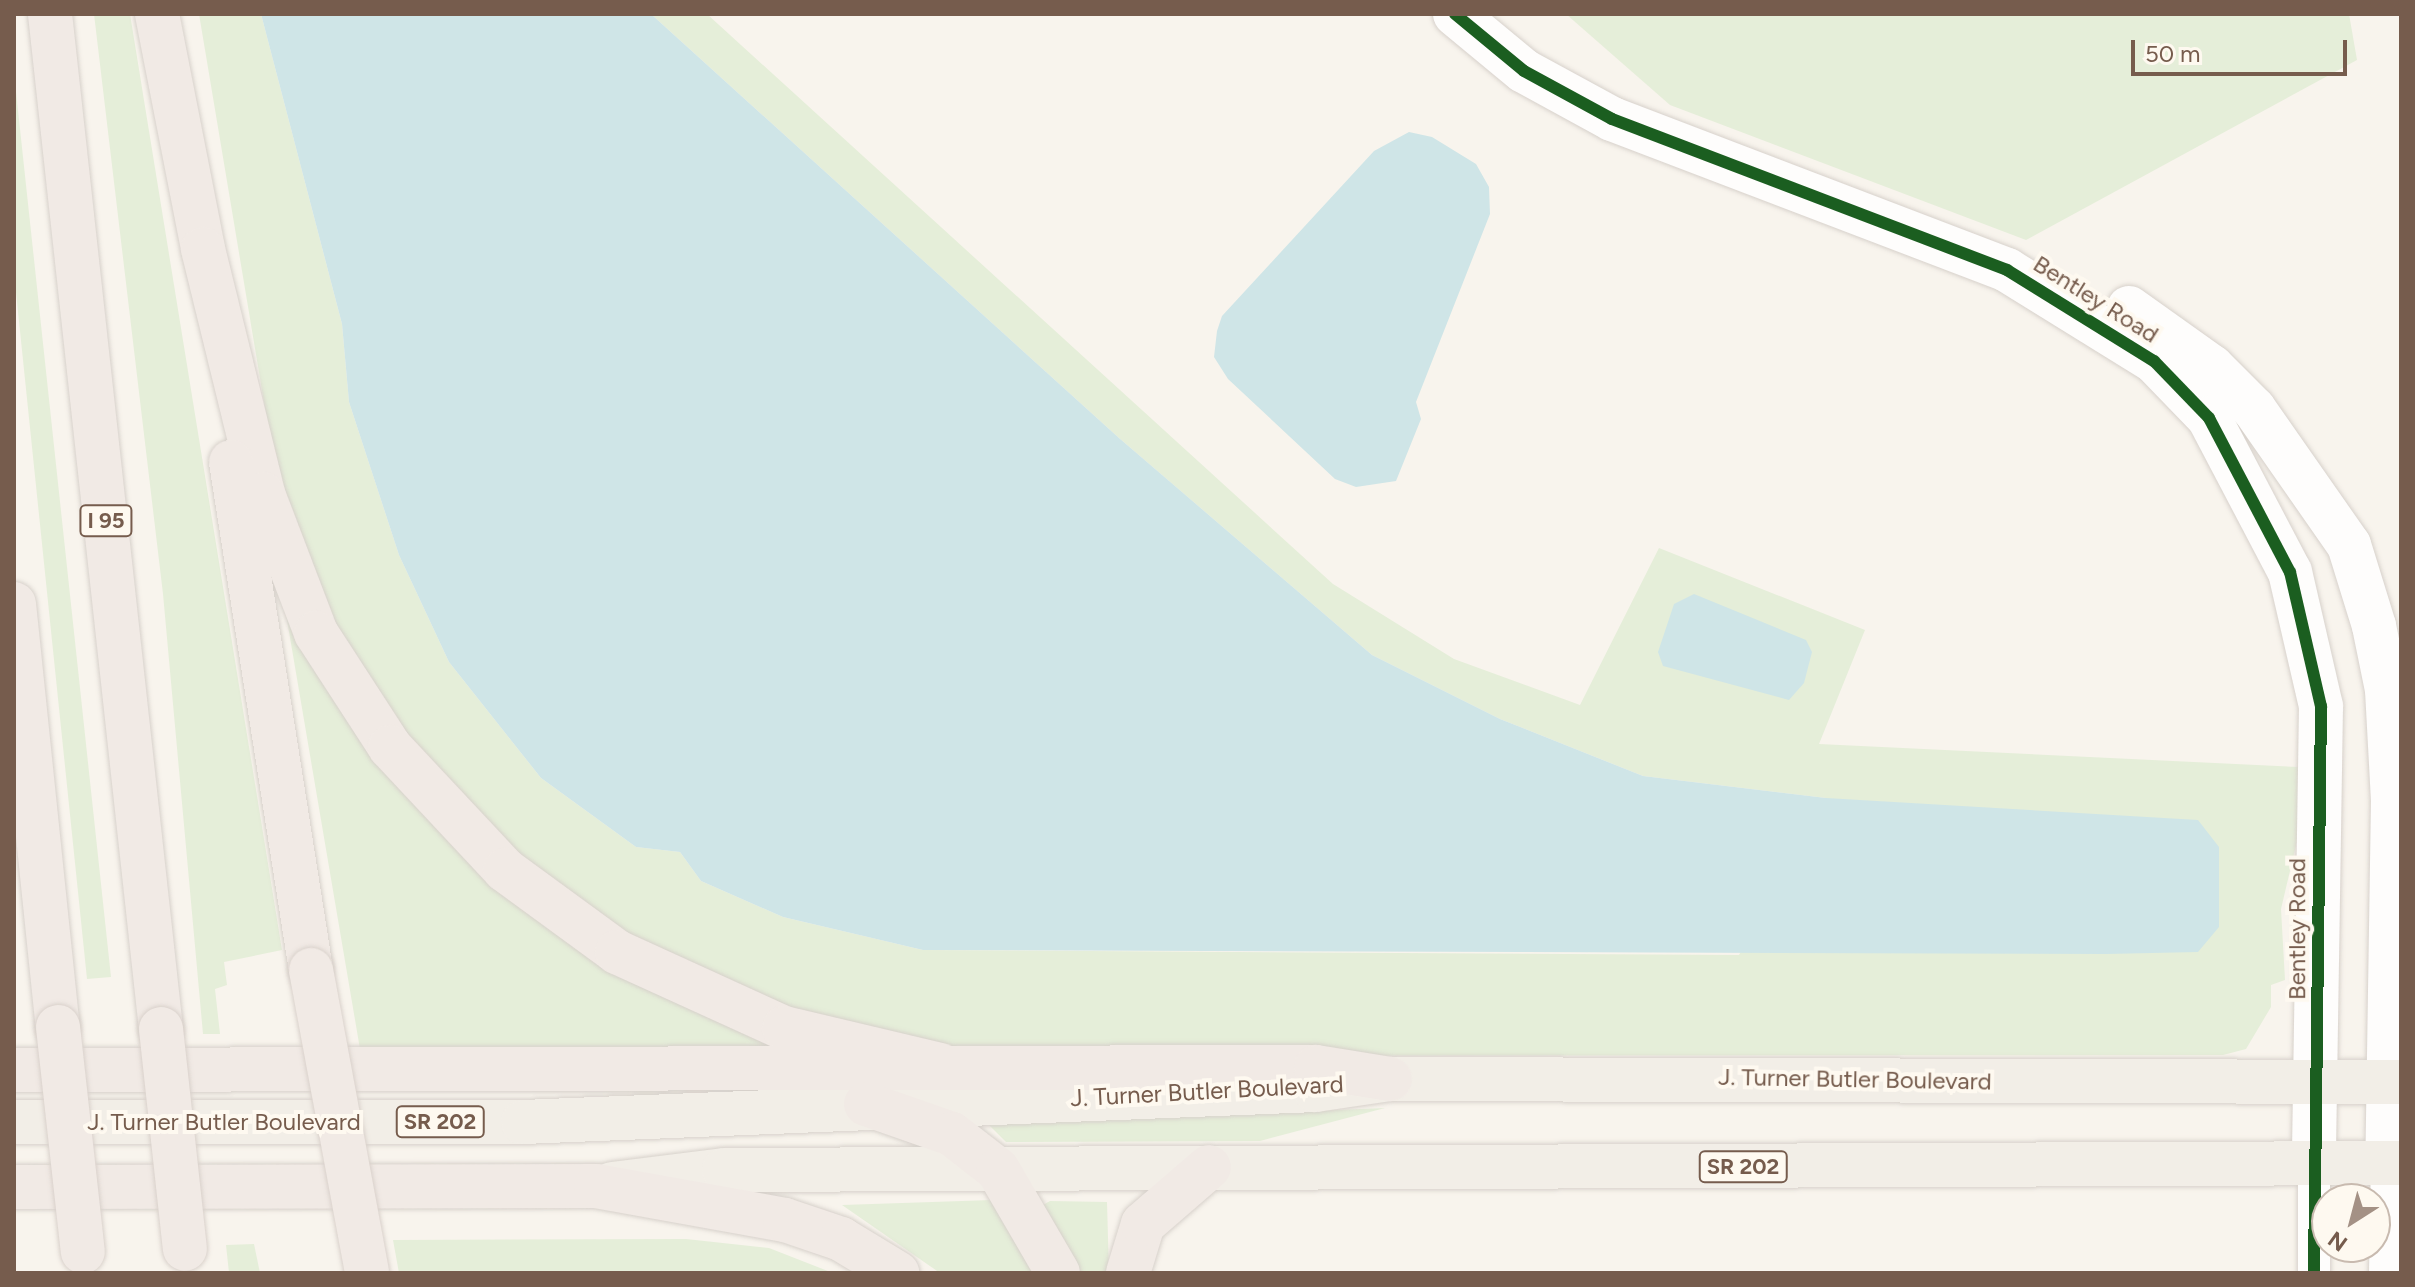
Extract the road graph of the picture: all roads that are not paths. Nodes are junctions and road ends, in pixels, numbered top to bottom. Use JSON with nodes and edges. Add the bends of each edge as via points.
{"nodes":[{"id":1,"x":50,"y":14,"type":"edge"},
{"id":2,"x":157,"y":14,"type":"edge"},
{"id":3,"x":1455,"y":14,"type":"edge"},
{"id":4,"x":203,"y":249,"type":"junction"},
{"id":5,"x":2007,"y":270,"type":"junction"},
{"id":6,"x":14,"y":604,"type":"edge"},
{"id":7,"x":14,"y":829,"type":"edge"},
{"id":8,"x":58,"y":1027,"type":"junction"},
{"id":9,"x":941,"y":1065,"type":"junction"},
{"id":10,"x":14,"y":1070,"type":"edge"},
{"id":11,"x":1390,"y":1079,"type":"junction"},
{"id":12,"x":2320,"y":1081,"type":"junction"},
{"id":13,"x":2395,"y":1082,"type":"edge"},
{"id":14,"x":866,"y":1104,"type":"junction"},
{"id":15,"x":14,"y":1122,"type":"edge"},
{"id":16,"x":2314,"y":1161,"type":"junction"},
{"id":17,"x":2394,"y":1163,"type":"edge"},
{"id":18,"x":1209,"y":1167,"type":"junction"},
{"id":19,"x":998,"y":1170,"type":"junction"},
{"id":20,"x":598,"y":1186,"type":"junction"},
{"id":21,"x":14,"y":1187,"type":"edge"},
{"id":22,"x":186,"y":1261,"type":"edge"},
{"id":23,"x":84,"y":1263,"type":"edge"},
{"id":24,"x":367,"y":1273,"type":"edge"},
{"id":25,"x":897,"y":1273,"type":"edge"},
{"id":26,"x":1058,"y":1273,"type":"edge"},
{"id":27,"x":1128,"y":1273,"type":"edge"},
{"id":28,"x":2314,"y":1273,"type":"edge"},
{"id":29,"x":2385,"y":1273,"type":"edge"}],
"edges":[{"from":1,"to":22,"type":"highway","number":"I 95","bridge":true},
{"from":2,"to":4,"type":"highway"},
{"from":3,"to":5,"type":"street","name":"Bentley Road","via":[[1524,71],[1612,119]]},
{"from":4,"to":9,"type":"highway","via":[[263,494],[316,633],[382,736],[445,813],[565,917],[670,980],[831,1043]]},
{"from":4,"to":24,"type":"highway","bridge":true,"via":[[311,970]]},
{"from":5,"to":12,"type":"street","name":"Bentley Road","via":[[2151,359],[2209,418],[2290,572],[2321,706]]},
{"from":5,"to":13,"type":"street","name":"Bentley Road","via":[[2087,286],[2212,367],[2254,409],[2349,545],[2387,690]]},
{"from":6,"to":8,"type":"highway"},
{"from":7,"to":8,"type":"highway"},
{"from":8,"to":23,"type":"highway","bridge":true},
{"from":9,"to":10,"type":"highway"},
{"from":9,"to":11,"type":"highway","via":[[1316,1067]]},
{"from":11,"to":12,"type":"main road","name":"J. Turner Butler Boulevard","number":"SR 202"},
{"from":11,"to":14,"type":"main road","name":"J. Turner Butler Boulevard","number":"SR 202","via":[[1315,1090]]},
{"from":12,"to":13,"type":"main road","name":"J. Turner Butler Boulevard","number":"SR 202"},
{"from":12,"to":16,"type":"street","name":"Bentley Road"},
{"from":13,"to":17,"type":"street","name":"Bentley Road"},
{"from":14,"to":15,"type":"main road","name":"J. Turner Butler Boulevard","number":"SR 202","via":[[523,1122]]},
{"from":14,"to":19,"type":"highway","via":[[952,1134]]},
{"from":16,"to":17,"type":"main road","number":"SR 202"},
{"from":16,"to":18,"type":"main road","number":"SR 202"},
{"from":16,"to":28,"type":"street"},
{"from":17,"to":29,"type":"street"},
{"from":18,"to":19,"type":"main road","number":"SR 202"},
{"from":18,"to":27,"type":"highway","via":[[1143,1224]]},
{"from":19,"to":20,"type":"main road","number":"SR 202","via":[[724,1170]]},
{"from":19,"to":26,"type":"highway"},
{"from":20,"to":21,"type":"highway","number":"SR 202"},
{"from":20,"to":25,"type":"highway","via":[[785,1220],[841,1239]]}]}
